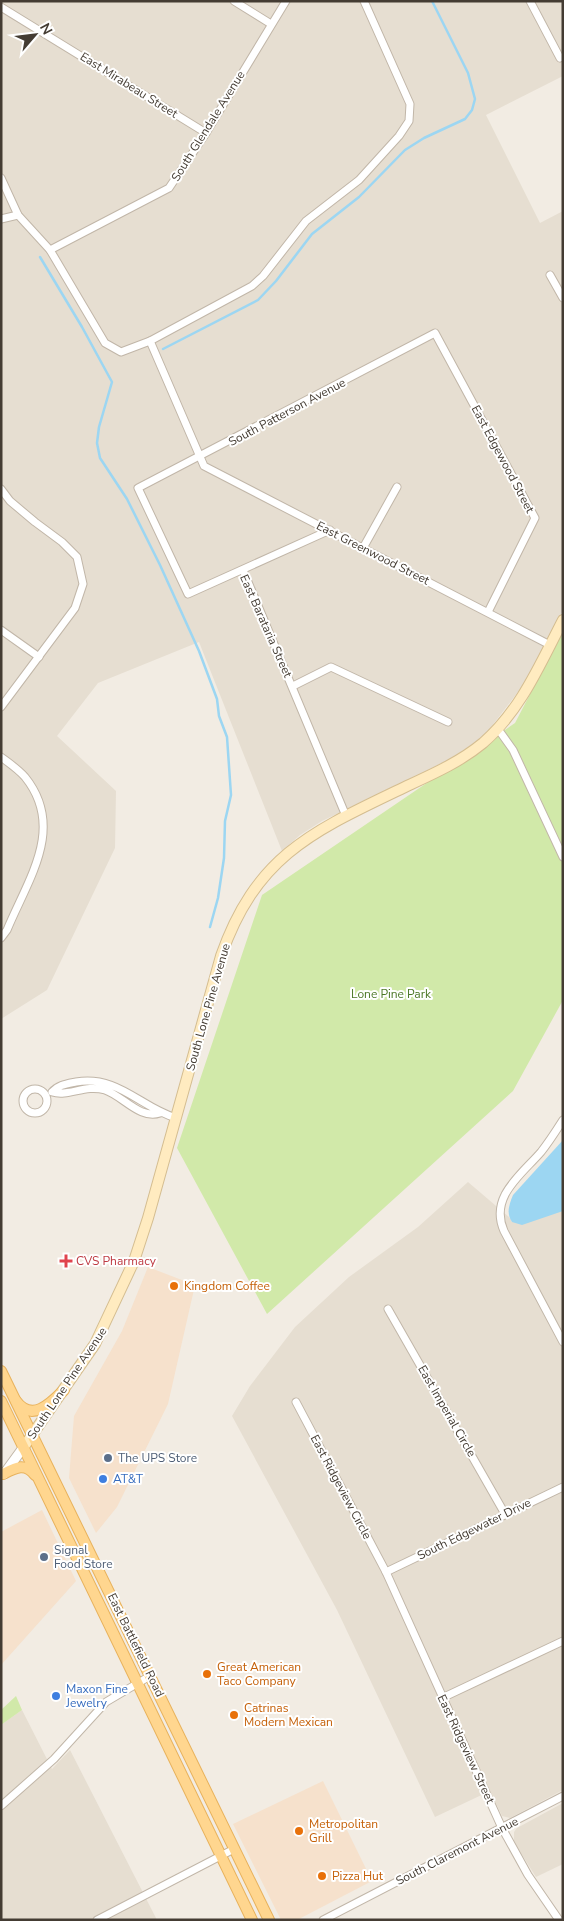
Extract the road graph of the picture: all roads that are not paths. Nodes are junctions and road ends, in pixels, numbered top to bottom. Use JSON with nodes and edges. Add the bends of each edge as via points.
{"nodes":[{"id":1,"x":234,"y":1,"type":"edge"},
{"id":2,"x":286,"y":1,"type":"edge"},
{"id":3,"x":364,"y":1,"type":"edge"},
{"id":4,"x":530,"y":1,"type":"edge"},
{"id":5,"x":1,"y":7,"type":"edge"},
{"id":6,"x":271,"y":24,"type":"junction"},
{"id":7,"x":560,"y":58,"type":"dead end"},
{"id":8,"x":206,"y":133,"type":"junction"},
{"id":9,"x":1,"y":178,"type":"edge"},
{"id":10,"x":18,"y":215,"type":"junction"},
{"id":11,"x":1,"y":219,"type":"edge"},
{"id":12,"x":50,"y":250,"type":"junction"},
{"id":13,"x":550,"y":275,"type":"dead end"},
{"id":14,"x":563,"y":298,"type":"edge"},
{"id":15,"x":435,"y":333,"type":"joint"},
{"id":16,"x":150,"y":341,"type":"junction"},
{"id":17,"x":199,"y":458,"type":"junction"},
{"id":18,"x":397,"y":487,"type":"dead end"},
{"id":19,"x":1,"y":488,"type":"edge"},
{"id":20,"x":138,"y":488,"type":"joint"},
{"id":21,"x":330,"y":530,"type":"junction"},
{"id":22,"x":363,"y":548,"type":"junction"},
{"id":23,"x":243,"y":570,"type":"junction"},
{"id":24,"x":488,"y":612,"type":"junction"},
{"id":25,"x":563,"y":620,"type":"edge"},
{"id":26,"x":1,"y":630,"type":"edge"},
{"id":27,"x":550,"y":644,"type":"junction"},
{"id":28,"x":39,"y":657,"type":"junction"},
{"id":29,"x":293,"y":686,"type":"junction"},
{"id":30,"x":1,"y":707,"type":"edge"},
{"id":31,"x":448,"y":722,"type":"dead end"},
{"id":32,"x":498,"y":729,"type":"junction"},
{"id":33,"x":1,"y":757,"type":"edge"},
{"id":34,"x":346,"y":816,"type":"junction"},
{"id":35,"x":563,"y":857,"type":"edge"},
{"id":36,"x":1,"y":938,"type":"edge"},
{"id":37,"x":48,"y":1094,"type":"dead end"},
{"id":38,"x":176,"y":1118,"type":"junction"},
{"id":39,"x":563,"y":1120,"type":"edge"},
{"id":40,"x":388,"y":1309,"type":"dead end"},
{"id":41,"x":563,"y":1342,"type":"edge"},
{"id":42,"x":1,"y":1371,"type":"edge"},
{"id":43,"x":64,"y":1390,"type":"junction"},
{"id":44,"x":14,"y":1398,"type":"junction"},
{"id":45,"x":1,"y":1401,"type":"edge"},
{"id":46,"x":296,"y":1402,"type":"dead end"},
{"id":47,"x":31,"y":1437,"type":"junction"},
{"id":48,"x":23,"y":1448,"type":"junction"},
{"id":49,"x":2,"y":1476,"type":"edge"},
{"id":50,"x":38,"y":1479,"type":"junction"},
{"id":51,"x":563,"y":1487,"type":"edge"},
{"id":52,"x":505,"y":1514,"type":"junction"},
{"id":53,"x":386,"y":1572,"type":"junction"},
{"id":54,"x":563,"y":1641,"type":"edge"},
{"id":55,"x":150,"y":1676,"type":"junction"},
{"id":56,"x":137,"y":1683,"type":"junction"},
{"id":57,"x":442,"y":1698,"type":"junction"},
{"id":58,"x":563,"y":1796,"type":"edge"},
{"id":59,"x":1,"y":1806,"type":"edge"},
{"id":60,"x":502,"y":1828,"type":"junction"},
{"id":61,"x":234,"y":1849,"type":"junction"},
{"id":62,"x":221,"y":1856,"type":"junction"},
{"id":63,"x":97,"y":1920,"type":"edge"},
{"id":64,"x":252,"y":1920,"type":"edge"},
{"id":65,"x":269,"y":1920,"type":"edge"},
{"id":66,"x":323,"y":1920,"type":"edge"},
{"id":67,"x":559,"y":1920,"type":"edge"}],
"edges":[{"from":1,"to":6,"type":"street"},
{"from":2,"to":6,"type":"street","name":"South Glendale Avenue"},
{"from":3,"to":16,"type":"street","via":[[410,104],[409,121],[358,180],[306,221],[263,276],[240,293]]},
{"from":4,"to":7,"type":"street"},
{"from":5,"to":8,"type":"street","name":"East Mirabeau Street"},
{"from":6,"to":8,"type":"street","name":"South Glendale Avenue"},
{"from":8,"to":12,"type":"street","name":"South Glendale Avenue","via":[[169,188]]},
{"from":9,"to":10,"type":"street"},
{"from":10,"to":11,"type":"street"},
{"from":10,"to":12,"type":"street"},
{"from":12,"to":16,"type":"street","via":[[105,343],[121,352]]},
{"from":13,"to":14,"type":"street"},
{"from":15,"to":17,"type":"street","name":"South Patterson Avenue"},
{"from":15,"to":24,"type":"street","name":"East Edgewood Street","via":[[534,518]]},
{"from":16,"to":17,"type":"street"},
{"from":17,"to":20,"type":"street","name":"South Patterson Avenue"},
{"from":17,"to":21,"type":"street","name":"East Greenwood Street","via":[[204,466]]},
{"from":18,"to":22,"type":"street"},
{"from":19,"to":28,"type":"street","via":[[10,501],[77,557],[83,584],[75,608]]},
{"from":20,"to":23,"type":"street","name":"East Barataria Street","via":[[188,594]]},
{"from":21,"to":22,"type":"street","name":"East Greenwood Street"},
{"from":21,"to":23,"type":"street"},
{"from":22,"to":24,"type":"street","name":"East Greenwood Street"},
{"from":23,"to":29,"type":"street","name":"East Barataria Street"},
{"from":24,"to":27,"type":"street","name":"East Greenwood Street"},
{"from":25,"to":27,"type":"main road","name":"South Lone Pine Avenue"},
{"from":26,"to":28,"type":"street"},
{"from":27,"to":32,"type":"main road","name":"South Lone Pine Avenue","via":[[522,697]]},
{"from":28,"to":30,"type":"street"},
{"from":29,"to":31,"type":"street","via":[[331,667]]},
{"from":29,"to":34,"type":"street","name":"East Barataria Street"},
{"from":32,"to":34,"type":"main road","name":"South Lone Pine Avenue","via":[[454,763]]},
{"from":32,"to":35,"type":"street","via":[[513,750]]},
{"from":33,"to":36,"type":"street","via":[[24,776],[35,792],[43,810],[45,830],[42,847]]},
{"from":34,"to":38,"type":"main road","name":"South Lone Pine Avenue","via":[[308,837],[280,859],[243,905],[221,956]]},
{"from":37,"to":38,"type":"street","via":[[56,1087],[87,1080],[102,1086],[114,1085],[147,1110],[155,1108]]},
{"from":38,"to":43,"type":"main road","name":"South Lone Pine Avenue","via":[[146,1226],[126,1282],[95,1344]]},
{"from":39,"to":41,"type":"street","via":[[505,1193],[500,1210],[504,1231]]},
{"from":40,"to":52,"type":"street","name":"East Imperial Circle"},
{"from":42,"to":44,"type":"main road","name":"East Battlefield Road"},
{"from":43,"to":44,"type":"main road","via":[[50,1404],[34,1411],[26,1410]]},
{"from":43,"to":47,"type":"main road","name":"South Lone Pine Avenue"},
{"from":44,"to":47,"type":"main road","name":"East Battlefield Road"},
{"from":45,"to":48,"type":"main road","name":"East Battlefield Road"},
{"from":46,"to":53,"type":"street","name":"East Ridgeview Circle"},
{"from":47,"to":48,"type":"main road","name":"South Lone Pine Avenue"},
{"from":47,"to":55,"type":"main road","name":"East Battlefield Road"},
{"from":48,"to":49,"type":"street","name":"South Lone Pine Avenue"},
{"from":48,"to":50,"type":"main road","name":"East Battlefield Road"},
{"from":49,"to":50,"type":"main road","via":[[20,1466]]},
{"from":50,"to":56,"type":"main road","name":"East Battlefield Road"},
{"from":51,"to":52,"type":"street","name":"South Edgewater Drive"},
{"from":52,"to":53,"type":"street","name":"South Edgewater Drive"},
{"from":53,"to":57,"type":"street","name":"East Ridgeview Street"},
{"from":54,"to":57,"type":"street"},
{"from":55,"to":56,"type":"street"},
{"from":55,"to":61,"type":"main road","name":"East Battlefield Road"},
{"from":56,"to":59,"type":"street","via":[[106,1702],[54,1759]]},
{"from":56,"to":62,"type":"main road","name":"East Battlefield Road"},
{"from":57,"to":60,"type":"street","name":"East Ridgeview Street"},
{"from":58,"to":60,"type":"street","name":"South Claremont Avenue"},
{"from":60,"to":66,"type":"street","name":"South Claremont Avenue"},
{"from":60,"to":67,"type":"street","name":"East Ridgeview Street","via":[[528,1875]]},
{"from":61,"to":62,"type":"street"},
{"from":61,"to":65,"type":"main road","name":"East Battlefield Road"},
{"from":62,"to":63,"type":"street"},
{"from":62,"to":64,"type":"main road","name":"East Battlefield Road"}]}
